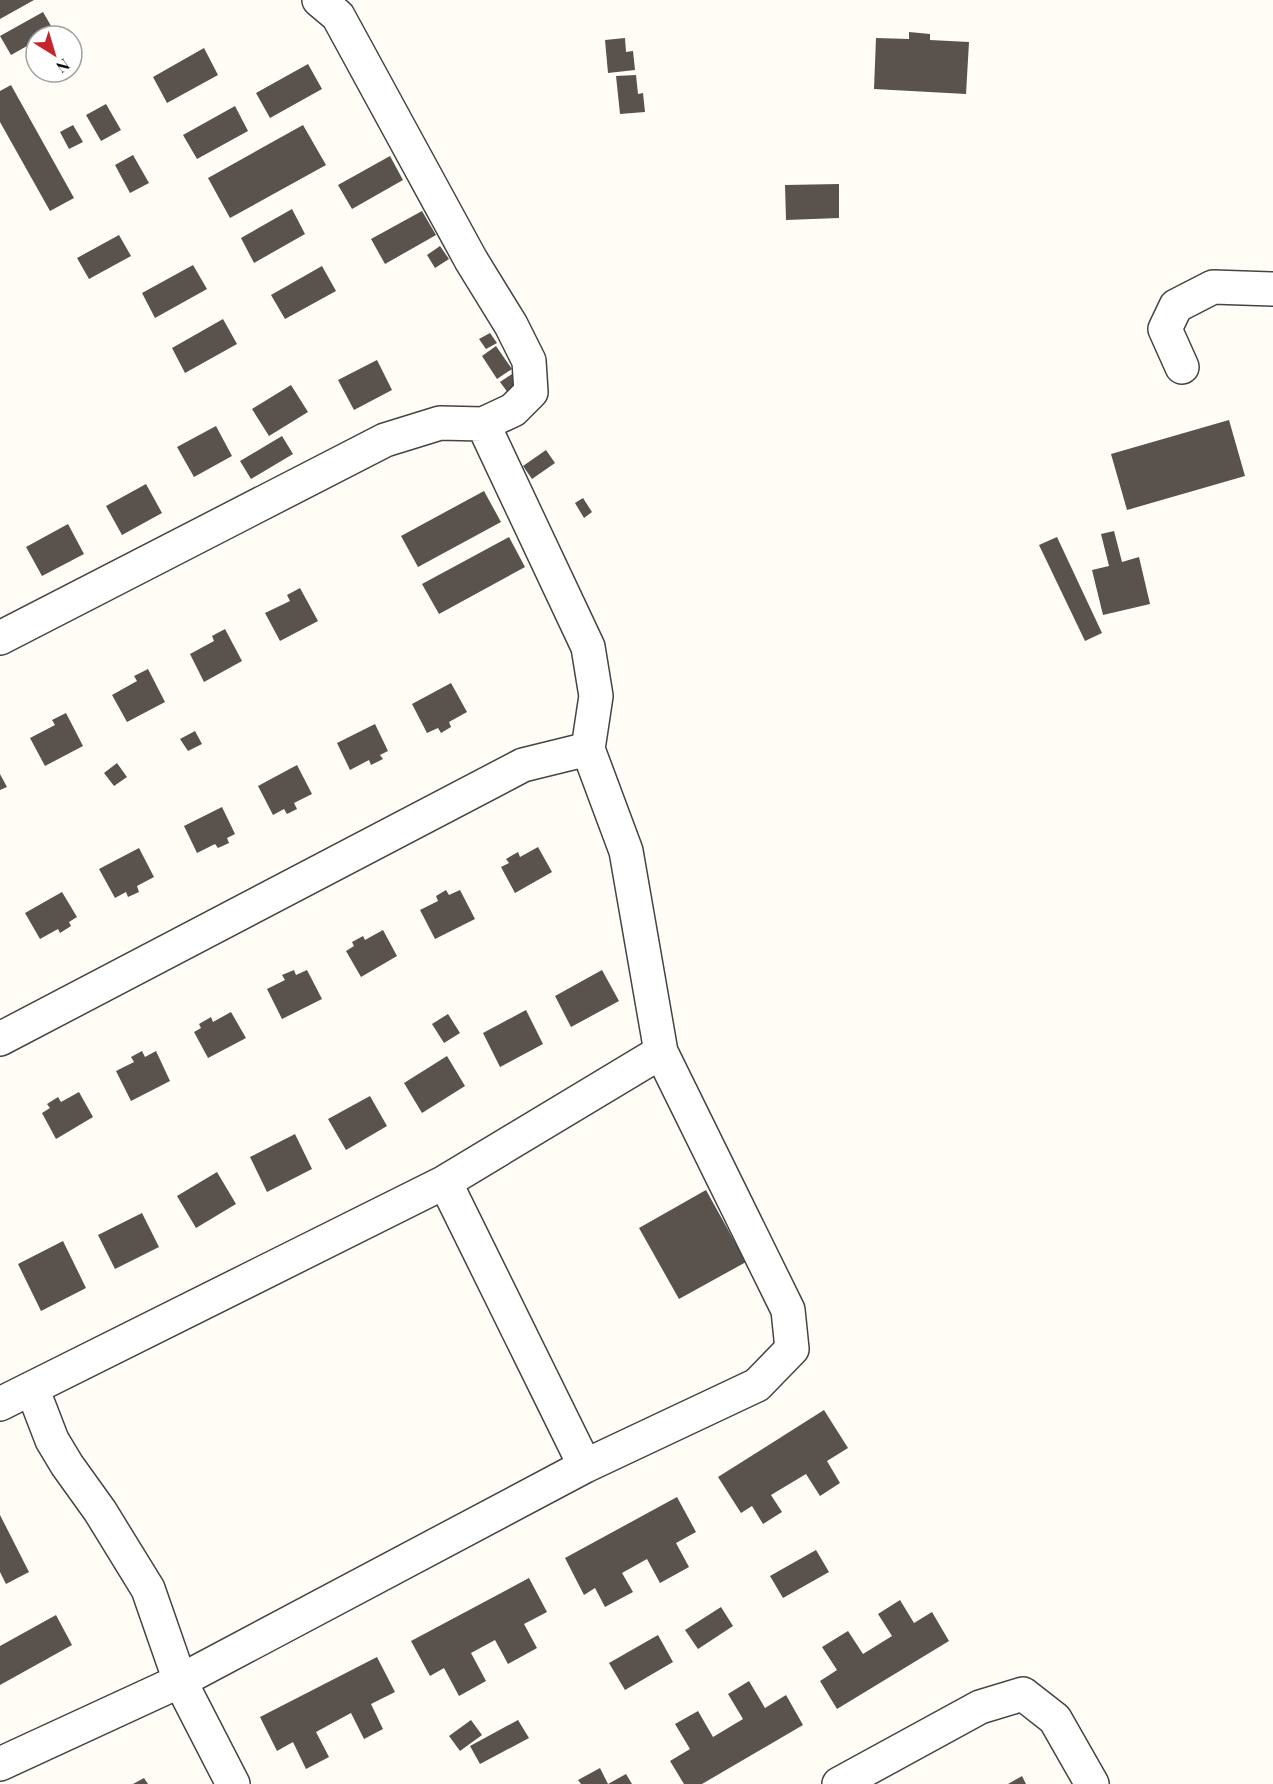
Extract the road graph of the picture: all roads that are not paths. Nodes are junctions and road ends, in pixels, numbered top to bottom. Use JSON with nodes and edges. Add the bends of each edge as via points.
{"nodes":[{"id":1,"x":319,"y":0,"type":"edge"},
{"id":2,"x":1273,"y":289,"type":"edge"},
{"id":3,"x":1182,"y":367,"type":"dead end"},
{"id":4,"x":483,"y":424,"type":"junction"},
{"id":5,"x":0,"y":638,"type":"edge"},
{"id":6,"x":588,"y":749,"type":"junction"},
{"id":7,"x":0,"y":1039,"type":"edge"},
{"id":8,"x":661,"y":1052,"type":"junction"},
{"id":9,"x":445,"y":1182,"type":"junction"},
{"id":10,"x":32,"y":1388,"type":"junction"},
{"id":11,"x":0,"y":1404,"type":"edge"},
{"id":12,"x":585,"y":1466,"type":"junction"},
{"id":13,"x":180,"y":1681,"type":"junction"},
{"id":14,"x":0,"y":1764,"type":"edge"},
{"id":15,"x":233,"y":1784,"type":"edge"},
{"id":16,"x":839,"y":1784,"type":"edge"},
{"id":17,"x":1092,"y":1784,"type":"edge"}],
"edges":[{"from":1,"to":4,"type":"lane","via":[[338,16],[529,361],[531,392],[513,410]]},
{"from":2,"to":3,"type":"lane","via":[[1213,287],[1176,306],[1166,329]]},
{"from":4,"to":5,"type":"lane","via":[[440,423],[385,440]]},
{"from":4,"to":6,"type":"lane","via":[[588,647],[596,696]]},
{"from":6,"to":7,"type":"lane","via":[[523,765]]},
{"from":6,"to":8,"type":"lane","via":[[626,851]]},
{"from":8,"to":9,"type":"lane"},
{"from":8,"to":12,"type":"lane","via":[[788,1310],[792,1349],[757,1385]]},
{"from":9,"to":10,"type":"lane"},
{"from":9,"to":12,"type":"lane"},
{"from":10,"to":11,"type":"lane"},
{"from":10,"to":13,"type":"lane","via":[[52,1440],[148,1589]]},
{"from":12,"to":13,"type":"lane"},
{"from":13,"to":14,"type":"lane"},
{"from":13,"to":15,"type":"lane"},
{"from":16,"to":17,"type":"lane","via":[[980,1707],[1023,1694],[1055,1719]]}]}
